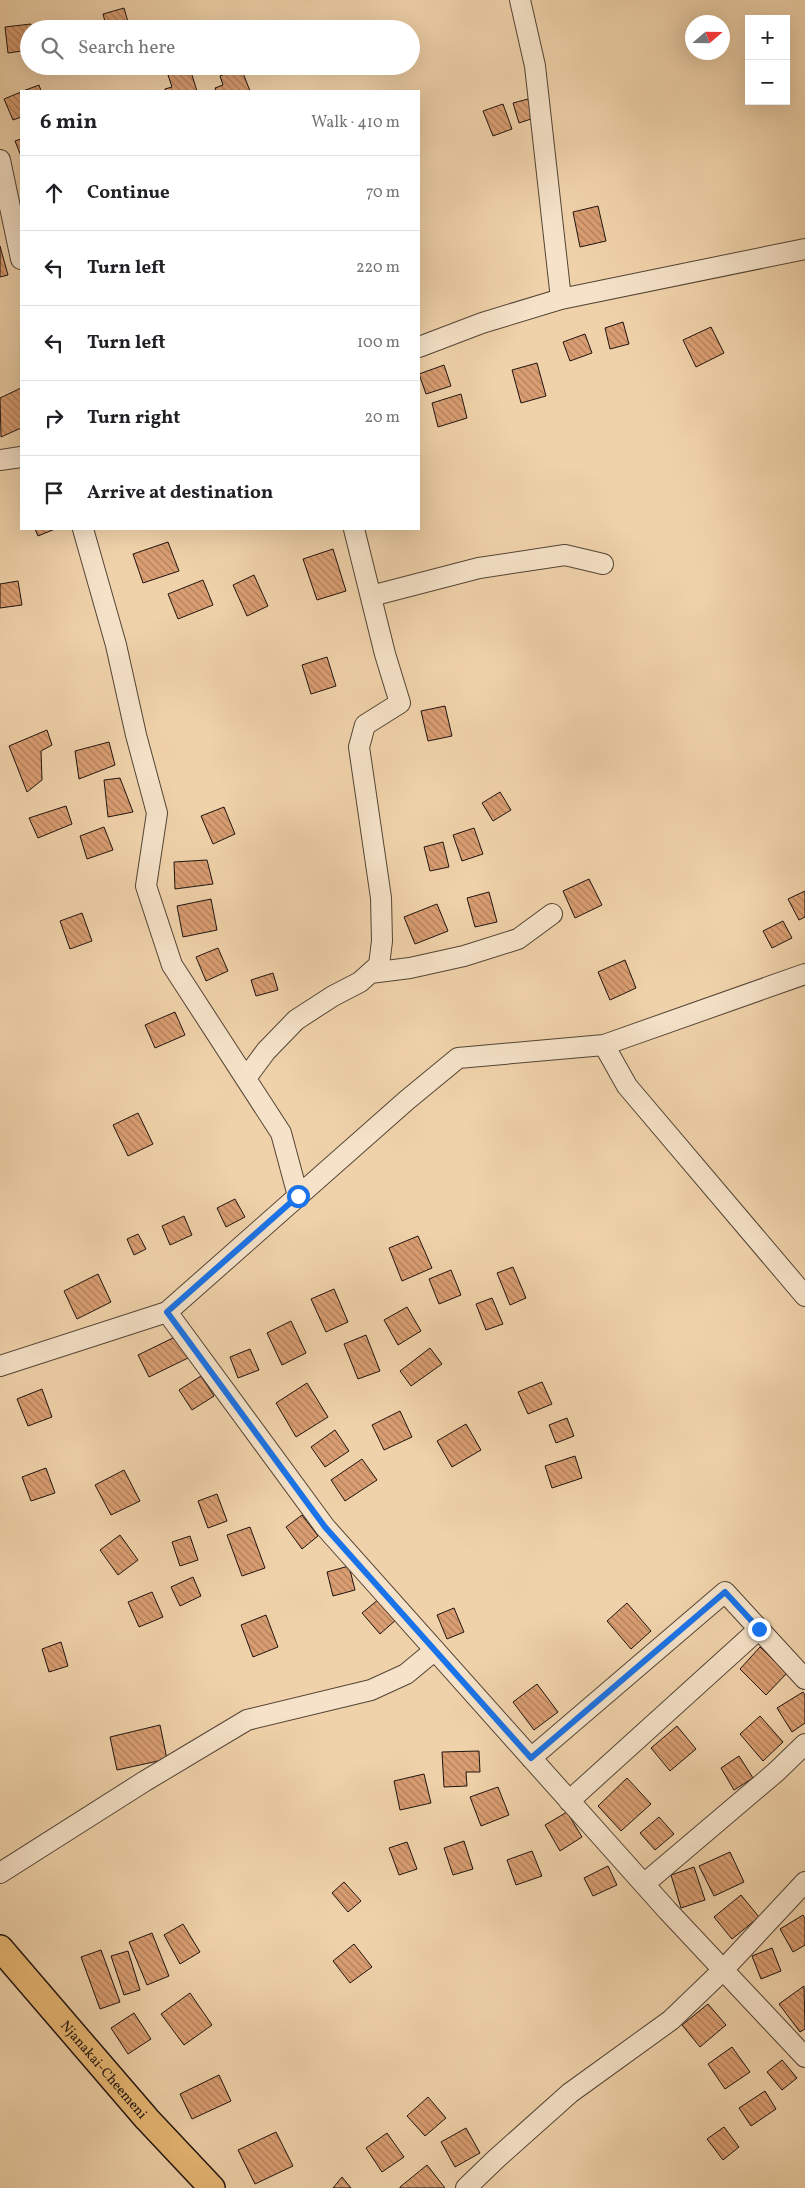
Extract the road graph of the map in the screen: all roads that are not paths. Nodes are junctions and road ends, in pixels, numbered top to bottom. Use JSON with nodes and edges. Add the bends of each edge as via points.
{"nodes":[{"id":1,"x":520,"y":0,"type":"edge"},
{"id":2,"x":0,"y":160,"type":"edge"},
{"id":3,"x":805,"y":248,"type":"edge"},
{"id":4,"x":20,"y":254,"type":"edge"},
{"id":5,"x":561,"y":299,"type":"junction"},
{"id":6,"x":420,"y":346,"type":"edge"},
{"id":7,"x":20,"y":457,"type":"edge"},
{"id":8,"x":0,"y":460,"type":"edge"},
{"id":9,"x":83,"y":530,"type":"edge"},
{"id":10,"x":354,"y":530,"type":"edge"},
{"id":11,"x":603,"y":564,"type":"dead end"},
{"id":12,"x":371,"y":596,"type":"junction"},
{"id":13,"x":552,"y":914,"type":"dead end"},
{"id":14,"x":370,"y":973,"type":"junction"},
{"id":15,"x":805,"y":974,"type":"edge"},
{"id":16,"x":604,"y":1045,"type":"junction"},
{"id":17,"x":246,"y":1078,"type":"junction"},
{"id":18,"x":298,"y":1196,"type":"junction"},
{"id":19,"x":805,"y":1296,"type":"edge"},
{"id":20,"x":167,"y":1312,"type":"junction"},
{"id":21,"x":0,"y":1366,"type":"edge"},
{"id":22,"x":759,"y":1629,"type":"junction"},
{"id":23,"x":435,"y":1650,"type":"junction"},
{"id":24,"x":805,"y":1679,"type":"edge"},
{"id":25,"x":805,"y":1744,"type":"edge"},
{"id":26,"x":531,"y":1758,"type":"junction"},
{"id":27,"x":569,"y":1801,"type":"junction"},
{"id":28,"x":0,"y":1873,"type":"edge"},
{"id":29,"x":805,"y":1882,"type":"edge"},
{"id":30,"x":644,"y":1884,"type":"junction"},
{"id":31,"x":0,"y":1948,"type":"edge"},
{"id":32,"x":723,"y":1970,"type":"junction"},
{"id":33,"x":805,"y":2057,"type":"edge"},
{"id":34,"x":212,"y":2188,"type":"edge"},
{"id":35,"x":466,"y":2188,"type":"edge"}],
"edges":[{"from":1,"to":5,"type":"street","via":[[535,66]]},
{"from":2,"to":4,"type":"street"},
{"from":3,"to":5,"type":"street"},
{"from":5,"to":6,"type":"street"},
{"from":7,"to":8,"type":"street"},
{"from":9,"to":17,"type":"street","via":[[116,645],[157,813],[146,886],[172,965]]},
{"from":10,"to":12,"type":"street"},
{"from":11,"to":12,"type":"street","via":[[565,555],[479,568]]},
{"from":12,"to":14,"type":"street","via":[[400,703],[365,725],[359,747],[380,898],[382,941],[379,965]]},
{"from":13,"to":14,"type":"street","via":[[518,939],[464,956]]},
{"from":14,"to":17,"type":"street","via":[[296,1020]]},
{"from":15,"to":16,"type":"street"},
{"from":16,"to":18,"type":"street","via":[[458,1058]]},
{"from":16,"to":19,"type":"street","via":[[627,1086]]},
{"from":17,"to":18,"type":"street","via":[[281,1133]]},
{"from":18,"to":20,"type":"street"},
{"from":20,"to":21,"type":"street"},
{"from":20,"to":23,"type":"street","via":[[325,1527]]},
{"from":22,"to":24,"type":"street"},
{"from":22,"to":26,"type":"street","via":[[725,1592]]},
{"from":22,"to":27,"type":"street"},
{"from":23,"to":26,"type":"street"},
{"from":23,"to":28,"type":"street","via":[[406,1674],[371,1690],[247,1720]]},
{"from":25,"to":30,"type":"street"},
{"from":26,"to":27,"type":"street"},
{"from":27,"to":30,"type":"street"},
{"from":29,"to":32,"type":"street"},
{"from":30,"to":32,"type":"street"},
{"from":31,"to":34,"type":"main road","name":"Njanakai-Cheemeni","via":[[147,2119]]},
{"from":32,"to":33,"type":"street"},
{"from":32,"to":35,"type":"street","via":[[671,2020],[570,2093]]}]}
